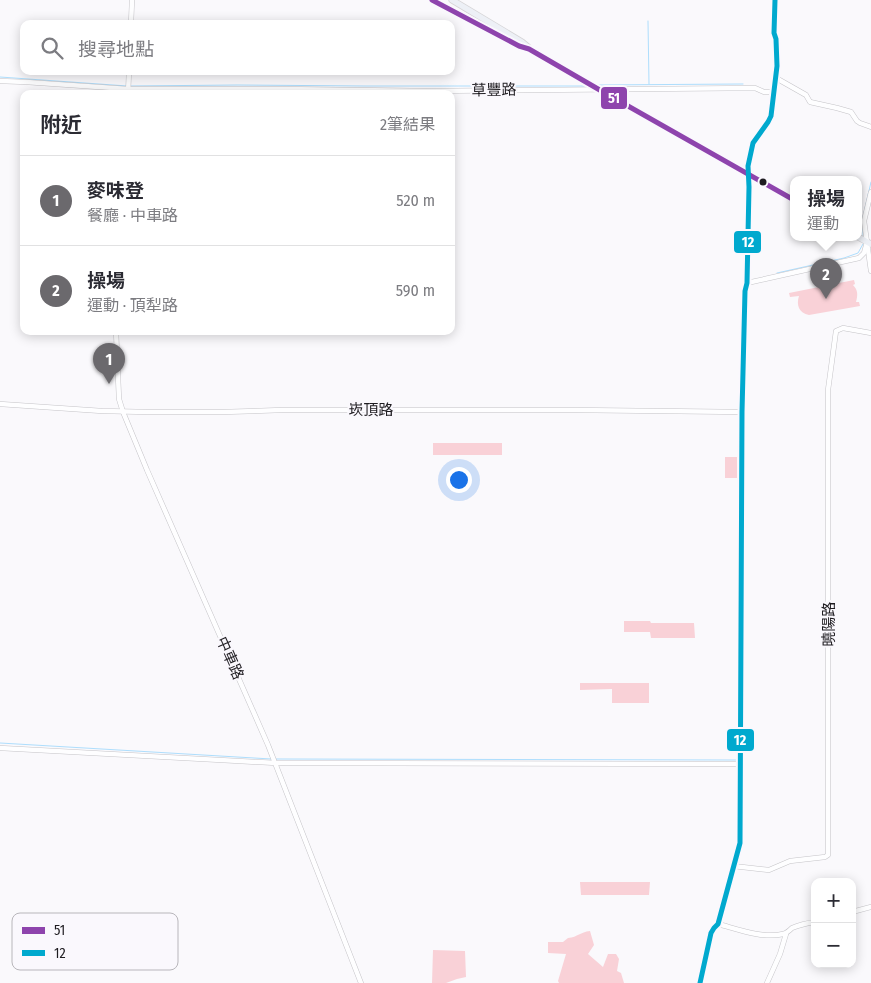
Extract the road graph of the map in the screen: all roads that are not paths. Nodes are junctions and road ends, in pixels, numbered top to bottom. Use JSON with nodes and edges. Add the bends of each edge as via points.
{"nodes":[{"id":1,"x":132,"y":0,"type":"edge"},
{"id":2,"x":432,"y":0,"type":"edge"},
{"id":3,"x":452,"y":0,"type":"edge"},
{"id":4,"x":775,"y":0,"type":"edge"},
{"id":5,"x":131,"y":20,"type":"edge"},
{"id":6,"x":529,"y":49,"type":"junction"},
{"id":7,"x":129,"y":75,"type":"edge"},
{"id":8,"x":776,"y":78,"type":"junction"},
{"id":9,"x":0,"y":81,"type":"edge"},
{"id":10,"x":598,"y":89,"type":"junction"},
{"id":11,"x":115,"y":90,"type":"edge"},
{"id":12,"x":128,"y":90,"type":"edge"},
{"id":13,"x":205,"y":90,"type":"edge"},
{"id":14,"x":351,"y":90,"type":"edge"},
{"id":15,"x":455,"y":91,"type":"edge"},
{"id":16,"x":775,"y":92,"type":"junction"},
{"id":17,"x":871,"y":126,"type":"edge"},
{"id":18,"x":748,"y":174,"type":"junction"},
{"id":19,"x":871,"y":192,"type":"edge"},
{"id":20,"x":790,"y":198,"type":"edge"},
{"id":21,"x":869,"y":243,"type":"edge"},
{"id":22,"x":871,"y":271,"type":"edge"},
{"id":23,"x":747,"y":283,"type":"junction"},
{"id":24,"x":871,"y":333,"type":"edge"},
{"id":25,"x":116,"y":335,"type":"edge"},
{"id":26,"x":0,"y":404,"type":"edge"},
{"id":27,"x":123,"y":412,"type":"junction"},
{"id":28,"x":742,"y":412,"type":"junction"},
{"id":29,"x":0,"y":748,"type":"edge"},
{"id":30,"x":276,"y":763,"type":"junction"},
{"id":31,"x":741,"y":764,"type":"junction"},
{"id":32,"x":733,"y":866,"type":"junction"},
{"id":33,"x":871,"y":907,"type":"edge"},
{"id":34,"x":856,"y":911,"type":"edge"},
{"id":35,"x":812,"y":923,"type":"edge"},
{"id":36,"x":718,"y":924,"type":"junction"},
{"id":37,"x":786,"y":934,"type":"junction"},
{"id":38,"x":361,"y":983,"type":"edge"},
{"id":39,"x":700,"y":983,"type":"edge"},
{"id":40,"x":767,"y":983,"type":"edge"}],
"edges":[{"from":1,"to":5,"type":"street"},
{"from":2,"to":6,"type":"main road"},
{"from":3,"to":6,"type":"main road"},
{"from":4,"to":8,"type":"street"},
{"from":6,"to":10,"type":"main road"},
{"from":7,"to":12,"type":"street"},
{"from":8,"to":16,"type":"street"},
{"from":8,"to":17,"type":"street","via":[[806,95],[810,102],[851,112],[860,124]]},
{"from":9,"to":11,"type":"street","name":"草豐路"},
{"from":10,"to":15,"type":"street","name":"草豐路"},
{"from":10,"to":16,"type":"street","name":"草豐路","via":[[755,88]]},
{"from":10,"to":18,"type":"main road"},
{"from":13,"to":14,"type":"street","name":"草豐路"},
{"from":16,"to":18,"type":"street","via":[[772,116],[752,143]]},
{"from":18,"to":20,"type":"main road"},
{"from":18,"to":23,"type":"street"},
{"from":19,"to":21,"type":"street","via":[[864,221]]},
{"from":21,"to":22,"type":"street"},
{"from":21,"to":23,"type":"street","via":[[859,258]]},
{"from":23,"to":28,"type":"street"},
{"from":24,"to":32,"type":"street","name":"曉陽路","via":[[843,328],[836,331],[828,390],[828,855],[790,861],[769,870]]},
{"from":25,"to":27,"type":"street","name":"中車路","via":[[119,399]]},
{"from":26,"to":27,"type":"street","name":"崁頂路"},
{"from":27,"to":28,"type":"street","name":"崁頂路"},
{"from":27,"to":30,"type":"street","name":"中車路"},
{"from":28,"to":31,"type":"street"},
{"from":29,"to":30,"type":"street"},
{"from":30,"to":31,"type":"street"},
{"from":30,"to":38,"type":"street","name":"中車路"},
{"from":31,"to":32,"type":"street","via":[[740,843]]},
{"from":32,"to":36,"type":"street"},
{"from":33,"to":34,"type":"street"},
{"from":35,"to":37,"type":"street"},
{"from":36,"to":37,"type":"street","via":[[767,936]]},
{"from":36,"to":39,"type":"street","via":[[711,933]]},
{"from":37,"to":40,"type":"street"}]}
